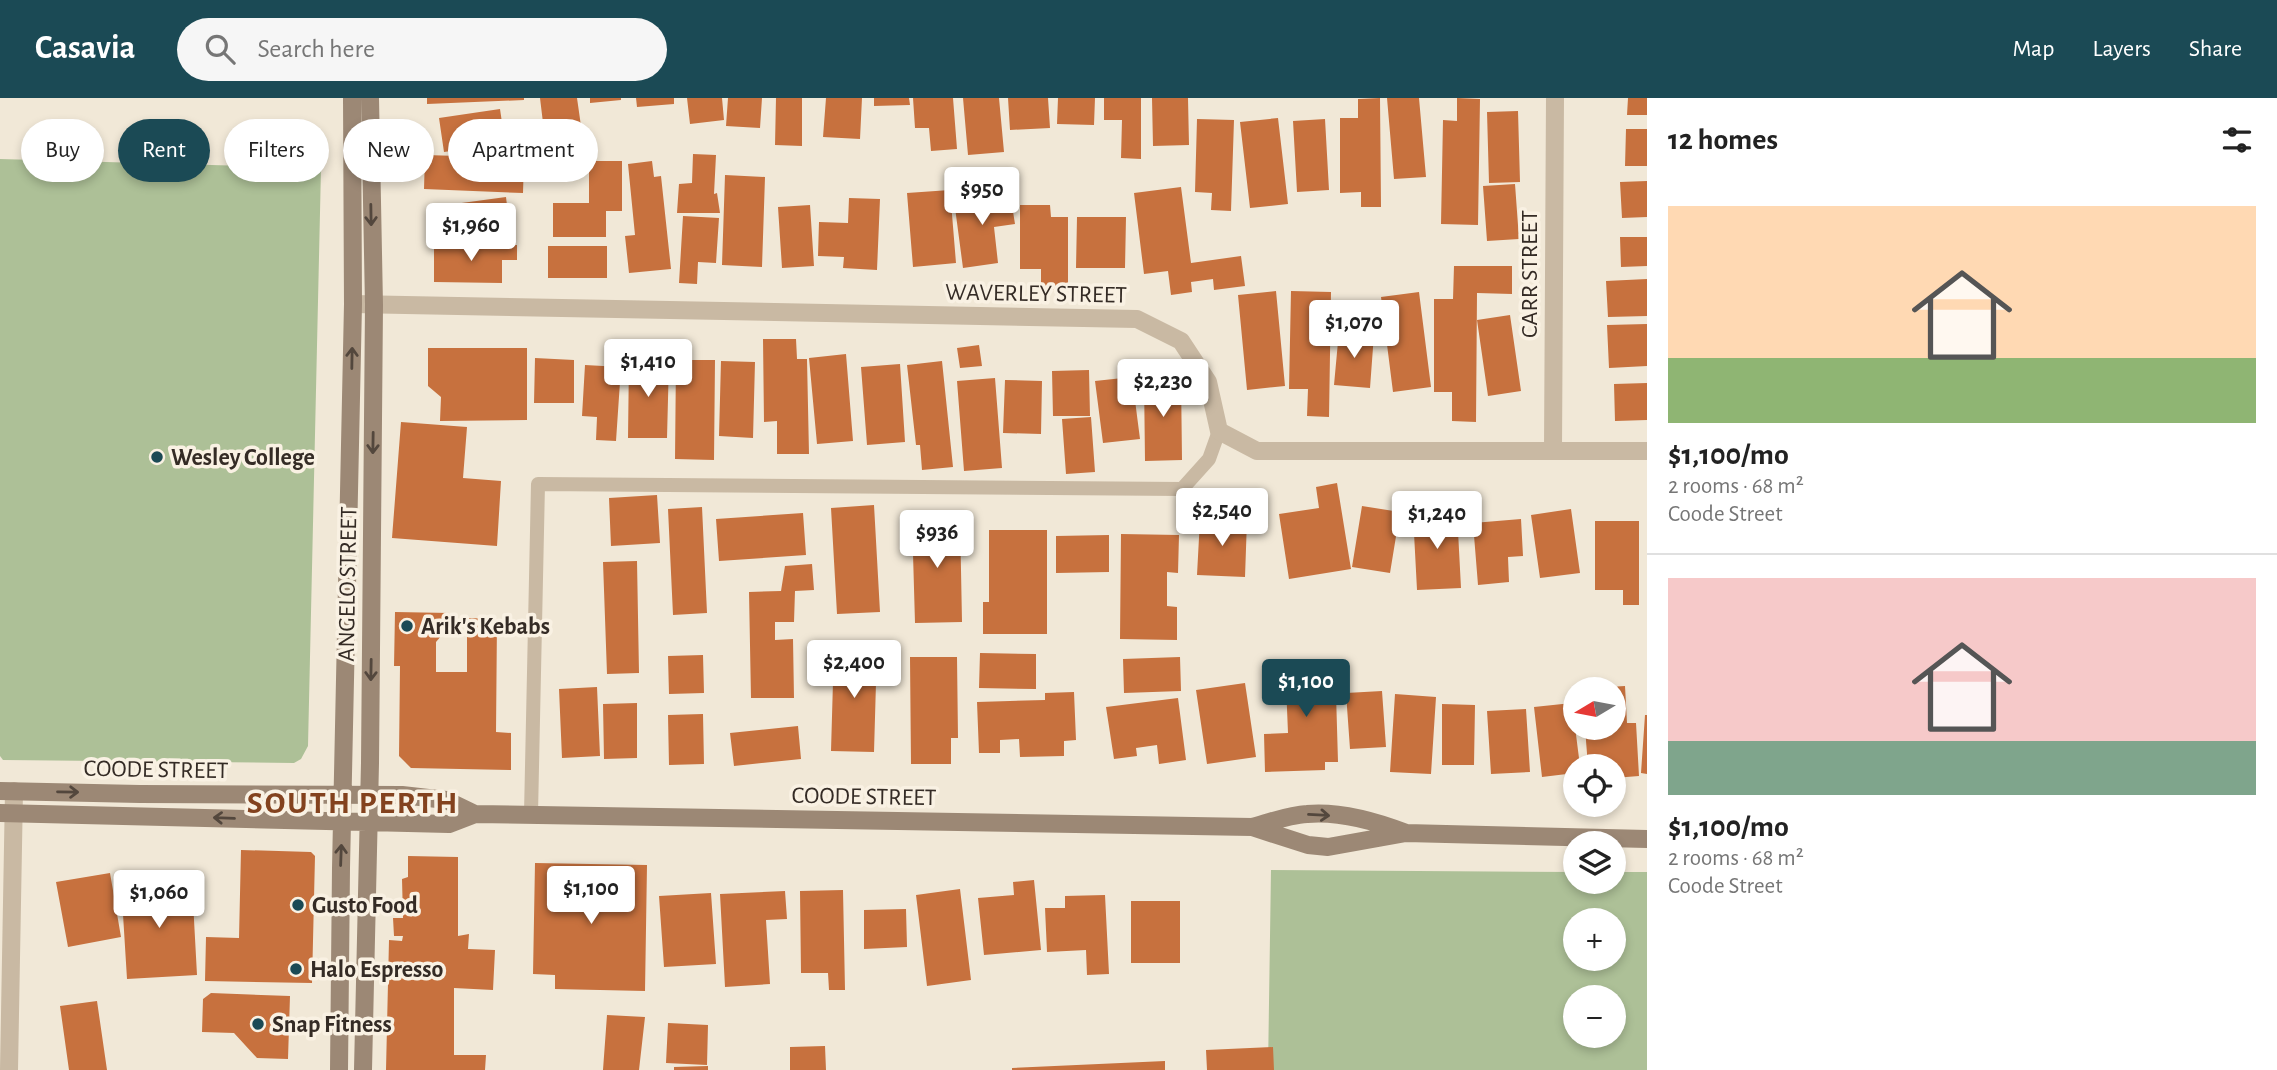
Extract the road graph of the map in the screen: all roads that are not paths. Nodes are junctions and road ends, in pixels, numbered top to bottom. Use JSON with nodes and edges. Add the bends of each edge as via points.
{"nodes":[{"id":1,"x":352,"y":98,"type":"edge"},
{"id":2,"x":370,"y":98,"type":"edge"},
{"id":3,"x":1555,"y":98,"type":"edge"},
{"id":4,"x":353,"y":304,"type":"junction"},
{"id":5,"x":374,"y":305,"type":"junction"},
{"id":6,"x":1219,"y":431,"type":"junction"},
{"id":7,"x":1553,"y":450,"type":"junction"},
{"id":8,"x":1647,"y":451,"type":"edge"},
{"id":9,"x":7,"y":791,"type":"edge"},
{"id":10,"x":343,"y":794,"type":"junction"},
{"id":11,"x":369,"y":795,"type":"junction"},
{"id":12,"x":7,"y":813,"type":"edge"},
{"id":13,"x":475,"y":814,"type":"junction"},
{"id":14,"x":531,"y":814,"type":"junction"},
{"id":15,"x":343,"y":821,"type":"junction"},
{"id":16,"x":368,"y":821,"type":"junction"},
{"id":17,"x":1252,"y":827,"type":"junction"},
{"id":18,"x":1406,"y":833,"type":"junction"},
{"id":19,"x":1647,"y":839,"type":"edge"},
{"id":20,"x":9,"y":1070,"type":"edge"},
{"id":21,"x":340,"y":1070,"type":"edge"},
{"id":22,"x":363,"y":1070,"type":"edge"}],
"edges":[{"from":1,"to":4,"type":"street","name":"ANGELO STREET"},
{"from":2,"to":5,"type":"street","name":"ANGELO STREET","one_way":true},
{"from":3,"to":7,"type":"street","name":"CARR STREET"},
{"from":4,"to":5,"type":"street","name":"WAVERLEY STREET"},
{"from":10,"to":4,"type":"street","name":"ANGELO STREET","one_way":true},
{"from":5,"to":6,"type":"street","name":"WAVERLEY STREET","via":[[1137,319],[1181,341],[1208,382]]},
{"from":5,"to":11,"type":"street","name":"ANGELO STREET","one_way":true},
{"from":6,"to":7,"type":"street","via":[[1257,451]]},
{"from":6,"to":14,"type":"lane","via":[[1209,459],[1182,489],[538,484]]},
{"from":7,"to":8,"type":"street"},
{"from":9,"to":10,"type":"street","name":"COODE STREET","one_way":true},
{"from":9,"to":12,"type":"street"},
{"from":10,"to":11,"type":"street","name":"COODE STREET"},
{"from":10,"to":15,"type":"street","name":"ANGELO STREET"},
{"from":11,"to":13,"type":"street","name":"COODE STREET","via":[[446,800]]},
{"from":11,"to":16,"type":"street","name":"ANGELO STREET"},
{"from":15,"to":12,"type":"street","name":"COODE STREET","one_way":true},
{"from":12,"to":20,"type":"street"},
{"from":13,"to":14,"type":"street","name":"COODE STREET"},
{"from":13,"to":16,"type":"street","name":"COODE STREET","via":[[449,824]]},
{"from":14,"to":17,"type":"street","name":"COODE STREET"},
{"from":15,"to":16,"type":"street","name":"COODE STREET"},
{"from":21,"to":15,"type":"street","name":"ANGELO STREET","one_way":true},
{"from":16,"to":22,"type":"street","name":"ANGELO STREET"},
{"from":17,"to":18,"type":"street","name":"COODE STREET","via":[[1308,845],[1328,846]]},
{"from":17,"to":18,"type":"street","name":"COODE STREET","one_way":true,"via":[[1320,814],[1372,820]]},
{"from":18,"to":19,"type":"street","name":"COODE STREET"}]}
